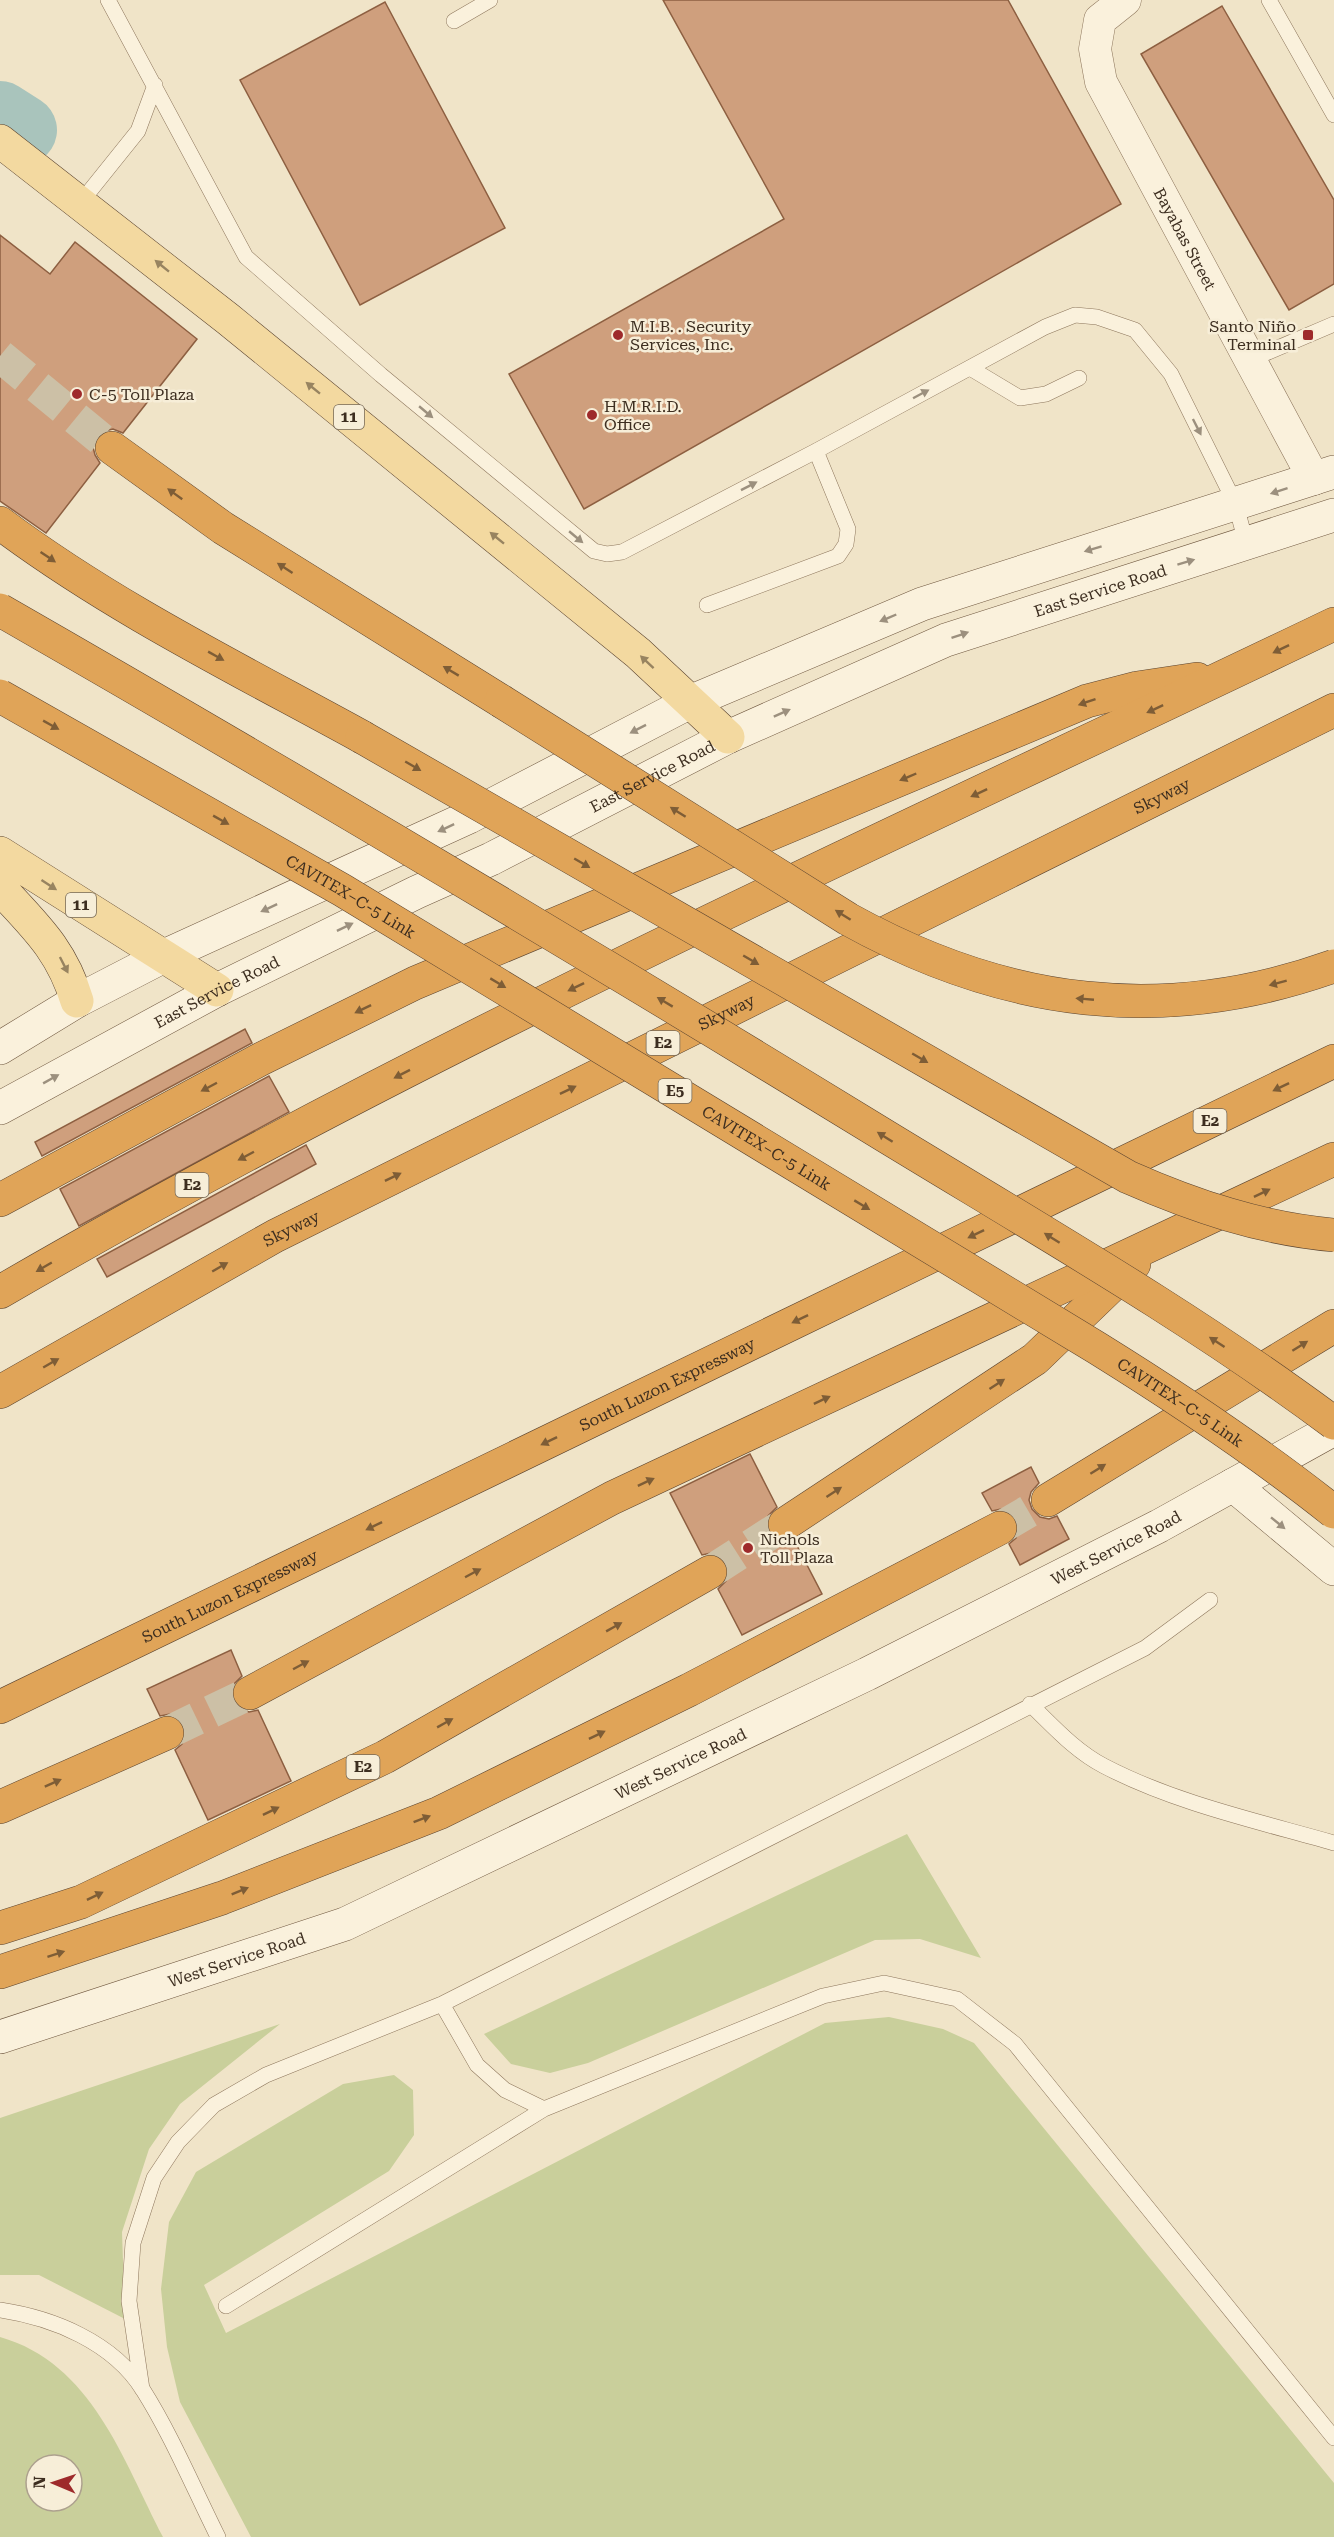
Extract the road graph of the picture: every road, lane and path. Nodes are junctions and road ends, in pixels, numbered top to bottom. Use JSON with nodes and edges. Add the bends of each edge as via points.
{"nodes":[{"id":1,"x":108,"y":0,"type":"edge"},
{"id":2,"x":490,"y":0,"type":"edge"},
{"id":3,"x":1125,"y":0,"type":"edge"},
{"id":4,"x":1269,"y":0,"type":"edge"},
{"id":5,"x":454,"y":21,"type":"dead end"},
{"id":6,"x":155,"y":85,"type":"junction"},
{"id":7,"x":1334,"y":115,"type":"edge"},
{"id":8,"x":0,"y":141,"type":"edge"},
{"id":9,"x":81,"y":201,"type":"junction"},
{"id":10,"x":1334,"y":324,"type":"edge"},
{"id":11,"x":1252,"y":359,"type":"junction"},
{"id":12,"x":970,"y":368,"type":"junction"},
{"id":13,"x":1079,"y":378,"type":"dead end"},
{"id":14,"x":112,"y":448,"type":"tunnel mouth"},
{"id":15,"x":816,"y":451,"type":"junction"},
{"id":16,"x":1324,"y":476,"type":"edge"},
{"id":17,"x":1236,"y":505,"type":"junction"},
{"id":18,"x":1334,"y":515,"type":"edge"},
{"id":19,"x":0,"y":523,"type":"edge"},
{"id":20,"x":1246,"y":543,"type":"junction"},
{"id":21,"x":707,"y":605,"type":"dead end"},
{"id":22,"x":0,"y":610,"type":"edge"},
{"id":23,"x":1334,"y":624,"type":"edge"},
{"id":24,"x":1227,"y":675,"type":"junction"},
{"id":25,"x":0,"y":696,"type":"edge"},
{"id":26,"x":690,"y":702,"type":"junction"},
{"id":27,"x":1334,"y":710,"type":"edge"},
{"id":28,"x":728,"y":737,"type":"junction"},
{"id":29,"x":0,"y":854,"type":"edge"},
{"id":30,"x":0,"y":888,"type":"edge"},
{"id":31,"x":162,"y":957,"type":"junction"},
{"id":32,"x":1334,"y":966,"type":"edge"},
{"id":33,"x":217,"y":990,"type":"junction"},
{"id":34,"x":77,"y":1001,"type":"junction"},
{"id":35,"x":0,"y":1048,"type":"edge"},
{"id":36,"x":1334,"y":1061,"type":"edge"},
{"id":37,"x":0,"y":1108,"type":"edge"},
{"id":38,"x":1334,"y":1159,"type":"edge"},
{"id":39,"x":0,"y":1200,"type":"edge"},
{"id":40,"x":1334,"y":1235,"type":"edge"},
{"id":41,"x":1152,"y":1246,"type":"junction"},
{"id":42,"x":0,"y":1292,"type":"edge"},
{"id":43,"x":1334,"y":1326,"type":"edge"},
{"id":44,"x":0,"y":1392,"type":"edge"},
{"id":45,"x":1334,"y":1423,"type":"edge"},
{"id":46,"x":1334,"y":1429,"type":"edge"},
{"id":47,"x":1233,"y":1485,"type":"junction"},
{"id":48,"x":1048,"y":1500,"type":"tunnel mouth"},
{"id":49,"x":1334,"y":1512,"type":"edge"},
{"id":50,"x":786,"y":1524,"type":"tunnel mouth"},
{"id":51,"x":1000,"y":1528,"type":"tunnel mouth"},
{"id":52,"x":1334,"y":1569,"type":"edge"},
{"id":53,"x":710,"y":1572,"type":"tunnel mouth"},
{"id":54,"x":1210,"y":1600,"type":"dead end"},
{"id":55,"x":250,"y":1693,"type":"tunnel mouth"},
{"id":56,"x":1030,"y":1704,"type":"junction"},
{"id":57,"x":0,"y":1707,"type":"edge"},
{"id":58,"x":167,"y":1732,"type":"tunnel mouth"},
{"id":59,"x":0,"y":1807,"type":"edge"},
{"id":60,"x":1334,"y":1843,"type":"edge"},
{"id":61,"x":0,"y":1928,"type":"edge"},
{"id":62,"x":0,"y":1972,"type":"edge"},
{"id":63,"x":442,"y":2004,"type":"junction"},
{"id":64,"x":0,"y":2037,"type":"edge"},
{"id":65,"x":544,"y":2109,"type":"junction"},
{"id":66,"x":226,"y":2306,"type":"dead end"},
{"id":67,"x":0,"y":2310,"type":"edge"},
{"id":68,"x":142,"y":2389,"type":"junction"},
{"id":69,"x":1334,"y":2438,"type":"edge"},
{"id":70,"x":218,"y":2537,"type":"edge"}],
"edges":[{"from":1,"to":6,"type":"lane"},
{"from":2,"to":5,"type":"lane"},
{"from":3,"to":11,"type":"street","name":"Bayabas Street","via":[[1100,20],[1095,49],[1101,82]]},
{"from":4,"to":7,"type":"lane"},
{"from":6,"to":9,"type":"lane","via":[[138,131]]},
{"from":6,"to":15,"type":"lane","one_way":true,"via":[[246,257],[381,375],[594,551],[622,552]]},
{"from":8,"to":9,"type":"main road","number":"11"},
{"from":26,"to":9,"type":"main road","number":"11","one_way":true,"via":[[629,646]]},
{"from":10,"to":11,"type":"lane"},
{"from":11,"to":16,"type":"street","name":"Bayabas Street"},
{"from":12,"to":13,"type":"lane","via":[[1020,398],[1046,394]]},
{"from":15,"to":12,"type":"lane","one_way":true},
{"from":12,"to":17,"type":"lane","one_way":true,"via":[[1075,315],[1097,317],[1135,330],[1171,374]]},
{"from":32,"to":14,"type":"highway","one_way":true,"bridge":true,"via":[[1256,989],[1150,1001],[1081,999],[962,971],[889,941],[233,534]]},
{"from":15,"to":21,"type":"lane","via":[[848,529],[846,544],[838,556]]},
{"from":16,"to":17,"type":"main road","one_way":true},
{"from":17,"to":20,"type":"lane"},
{"from":17,"to":26,"type":"main road","one_way":true,"via":[[922,603]]},
{"from":18,"to":20,"type":"main road","name":"East Service Road"},
{"from":19,"to":40,"type":"highway","one_way":true,"bridge":true,"via":[[138,612],[362,736],[1128,1177],[1168,1195],[1246,1220]]},
{"from":28,"to":20,"type":"main road","name":"East Service Road","one_way":true,"via":[[946,640]]},
{"from":45,"to":22,"type":"highway","one_way":true,"bridge":true,"via":[[1163,1307],[747,1051],[319,794]]},
{"from":23,"to":24,"type":"highway","number":"E2","one_way":true},
{"from":24,"to":39,"type":"highway","number":"E2","one_way":true,"via":[[1137,688],[1087,701],[415,983],[261,1059]]},
{"from":24,"to":42,"type":"highway","number":"E2","one_way":true,"via":[[488,1030],[297,1128]]},
{"from":25,"to":49,"type":"highway","name":"CAVITEX–C-5 Link","number":"E5","one_way":true,"bridge":true,"via":[[342,890],[1087,1342],[1213,1423]]},
{"from":26,"to":28,"type":"main road","number":"11"},
{"from":26,"to":31,"type":"main road","one_way":true,"via":[[469,817]]},
{"from":44,"to":27,"type":"highway","name":"Skyway","number":"E2","one_way":true,"via":[[275,1236]]},
{"from":33,"to":28,"type":"main road","name":"East Service Road","one_way":true,"via":[[491,859]]},
{"from":29,"to":31,"type":"main road","number":"11","one_way":true},
{"from":30,"to":34,"type":"main road","one_way":true,"via":[[55,950]]},
{"from":31,"to":33,"type":"main road","number":"11"},
{"from":31,"to":34,"type":"main road"},
{"from":37,"to":33,"type":"main road","name":"East Service Road","one_way":true},
{"from":34,"to":35,"type":"main road"},
{"from":36,"to":57,"type":"highway","name":"South Luzon Expressway","number":"E2","one_way":true},
{"from":41,"to":38,"type":"highway","one_way":true},
{"from":50,"to":41,"type":"highway","one_way":true,"via":[[1035,1359]]},
{"from":55,"to":41,"type":"highway","one_way":true,"via":[[612,1498]]},
{"from":48,"to":43,"type":"highway","one_way":true},
{"from":46,"to":47,"type":"main road","name":"West Service Road"},
{"from":47,"to":52,"type":"main road","one_way":true},
{"from":47,"to":64,"type":"main road","name":"West Service Road","via":[[867,1674],[345,1924]]},
{"from":62,"to":51,"type":"highway","one_way":true,"via":[[222,1899],[439,1813],[689,1690]]},
{"from":61,"to":53,"type":"highway","number":"E2","one_way":true,"via":[[81,1902],[385,1757]]},
{"from":54,"to":56,"type":"lane","via":[[1145,1648]]},
{"from":56,"to":60,"type":"lane","via":[[1070,1742],[1103,1765],[1221,1811]]},
{"from":56,"to":63,"type":"lane"},
{"from":59,"to":58,"type":"highway","one_way":true},
{"from":63,"to":65,"type":"lane","via":[[477,2065],[505,2090]]},
{"from":63,"to":68,"type":"lane","via":[[266,2075],[214,2106],[178,2142],[154,2178],[133,2243],[129,2301]]},
{"from":65,"to":66,"type":"lane"},
{"from":65,"to":69,"type":"lane","via":[[823,1996],[884,1983],[957,1999],[1015,2044]]},
{"from":67,"to":68,"type":"lane","via":[[28,2314],[67,2327],[118,2363]]},
{"from":68,"to":70,"type":"lane"}]}
